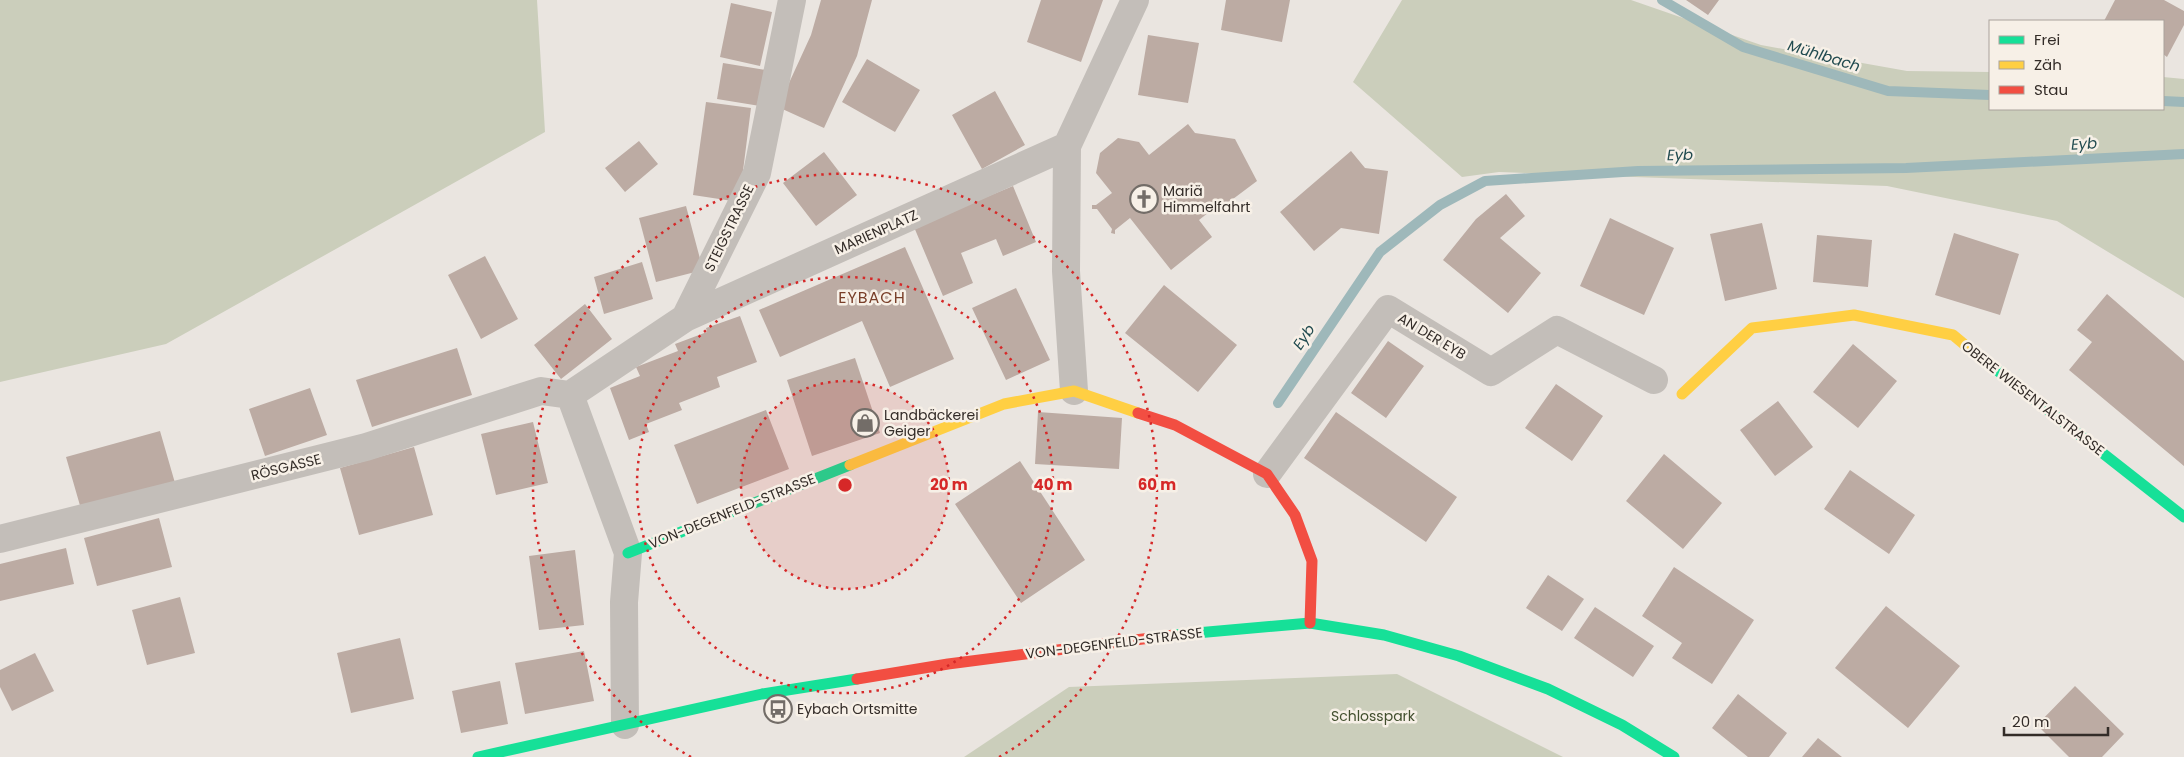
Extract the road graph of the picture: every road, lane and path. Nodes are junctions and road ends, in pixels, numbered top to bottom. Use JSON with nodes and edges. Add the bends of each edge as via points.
{"nodes":[{"id":1,"x":792,"y":0,"type":"edge"},
{"id":2,"x":1135,"y":0,"type":"edge"},
{"id":3,"x":1068,"y":146,"type":"junction"},
{"id":4,"x":685,"y":318,"type":"junction"},
{"id":5,"x":1654,"y":380,"type":"dead end"},
{"id":6,"x":1074,"y":391,"type":"junction"},
{"id":7,"x":1682,"y":394,"type":"dead end"},
{"id":8,"x":570,"y":395,"type":"junction"},
{"id":9,"x":1267,"y":474,"type":"junction"},
{"id":10,"x":2184,"y":517,"type":"edge"},
{"id":11,"x":0,"y":539,"type":"edge"},
{"id":12,"x":628,"y":553,"type":"junction"},
{"id":13,"x":1310,"y":623,"type":"junction"},
{"id":14,"x":625,"y":725,"type":"junction"},
{"id":15,"x":478,"y":757,"type":"edge"},
{"id":16,"x":1674,"y":757,"type":"edge"}],
"edges":[{"from":1,"to":4,"type":"street","name":"STEIGSTRASSE","via":[[757,173]]},
{"from":2,"to":3,"type":"street"},
{"from":3,"to":4,"type":"street","name":"MARIENPLATZ"},
{"from":3,"to":6,"type":"street","via":[[1066,271]]},
{"from":4,"to":8,"type":"street","name":"STEIGSTRASSE"},
{"from":5,"to":9,"type":"street","name":"AN DER EYB","via":[[1557,330],[1491,372],[1388,309]]},
{"from":6,"to":9,"type":"street","name":"VON-DEGENFELD-STRASSE","via":[[1175,425]]},
{"from":6,"to":12,"type":"street","name":"VON-DEGENFELD-STRASSE","via":[[1004,404]]},
{"from":7,"to":10,"type":"street","name":"OBERE WIESENTALSTRASSE","via":[[1752,328],[1854,315],[1953,335]]},
{"from":8,"to":11,"type":"street","name":"RÖSGASSE","via":[[541,391],[366,447]]},
{"from":8,"to":12,"type":"street"},
{"from":9,"to":13,"type":"street","name":"VON-DEGENFELD-STRASSE","via":[[1295,515],[1312,561]]},
{"from":12,"to":14,"type":"street","via":[[624,602]]},
{"from":13,"to":14,"type":"street","name":"VON-DEGENFELD-STRASSE","via":[[1135,639],[948,664],[762,694]]},
{"from":13,"to":16,"type":"street","name":"VON-DEGENFELD-STRASSE","via":[[1384,635],[1459,656],[1548,689],[1622,725]]},
{"from":14,"to":15,"type":"street","name":"VON-DEGENFELD-STRASSE"}]}
